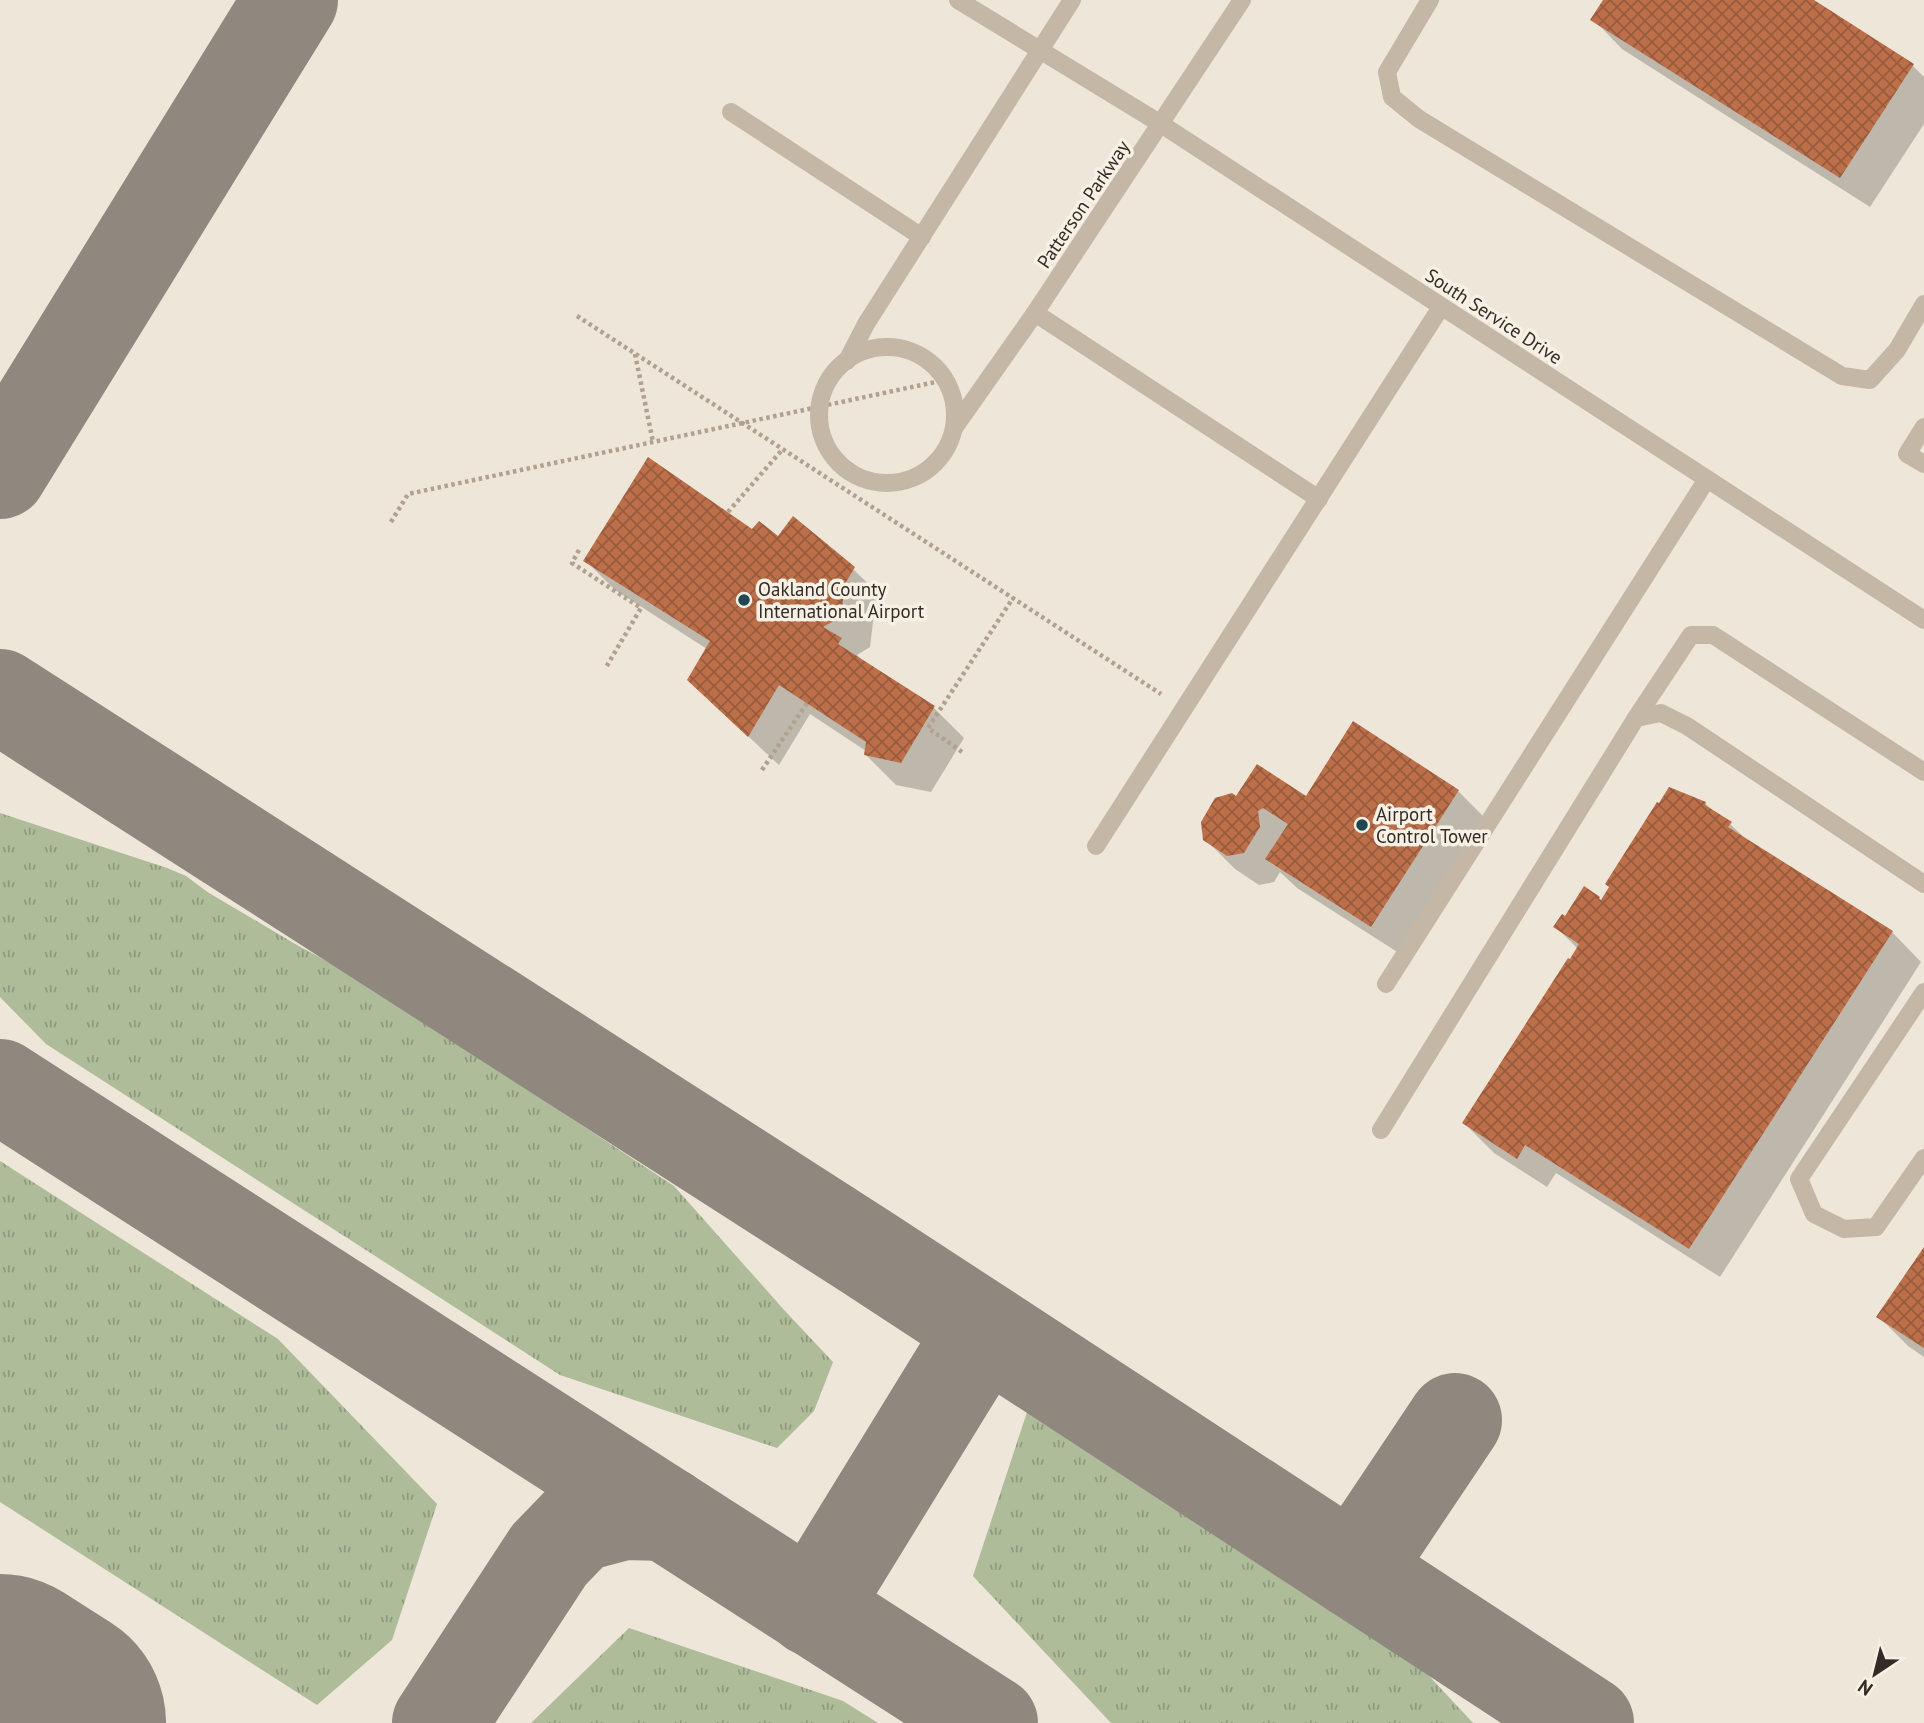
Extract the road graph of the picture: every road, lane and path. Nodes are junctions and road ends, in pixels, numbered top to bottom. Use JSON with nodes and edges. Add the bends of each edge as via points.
{"nodes":[{"id":1,"x":958,"y":0,"type":"edge"},
{"id":2,"x":1072,"y":0,"type":"edge"},
{"id":3,"x":1242,"y":0,"type":"edge"},
{"id":4,"x":1430,"y":0,"type":"edge"},
{"id":5,"x":1039,"y":50,"type":"junction"},
{"id":6,"x":731,"y":111,"type":"dead end"},
{"id":7,"x":1161,"y":124,"type":"junction"},
{"id":8,"x":922,"y":237,"type":"junction"},
{"id":9,"x":1924,"y":304,"type":"edge"},
{"id":10,"x":1441,"y":307,"type":"junction"},
{"id":11,"x":1035,"y":313,"type":"junction"},
{"id":12,"x":577,"y":316,"type":"dead end"},
{"id":13,"x":635,"y":354,"type":"junction"},
{"id":14,"x":847,"y":361,"type":"junction"},
{"id":15,"x":945,"y":380,"type":"junction"},
{"id":16,"x":820,"y":407,"type":"junction"},
{"id":17,"x":742,"y":423,"type":"junction"},
{"id":18,"x":1924,"y":427,"type":"edge"},
{"id":19,"x":954,"y":428,"type":"junction"},
{"id":20,"x":653,"y":442,"type":"junction"},
{"id":21,"x":782,"y":450,"type":"junction"},
{"id":22,"x":1924,"y":464,"type":"edge"},
{"id":23,"x":1707,"y":479,"type":"junction"},
{"id":24,"x":1319,"y":499,"type":"junction"},
{"id":25,"x":728,"y":512,"type":"dead end"},
{"id":26,"x":391,"y":522,"type":"dead end"},
{"id":27,"x":579,"y":550,"type":"dead end"},
{"id":28,"x":1013,"y":598,"type":"junction"},
{"id":29,"x":1924,"y":620,"type":"edge"},
{"id":30,"x":605,"y":669,"type":"dead end"},
{"id":31,"x":1163,"y":695,"type":"dead end"},
{"id":32,"x":807,"y":703,"type":"dead end"},
{"id":33,"x":1636,"y":718,"type":"junction"},
{"id":34,"x":962,"y":752,"type":"dead end"},
{"id":35,"x":762,"y":770,"type":"dead end"},
{"id":36,"x":1924,"y":772,"type":"edge"},
{"id":37,"x":1096,"y":846,"type":"dead end"},
{"id":38,"x":1924,"y":884,"type":"edge"},
{"id":39,"x":1386,"y":984,"type":"dead end"},
{"id":40,"x":1924,"y":992,"type":"edge"},
{"id":41,"x":1381,"y":1130,"type":"dead end"},
{"id":42,"x":1924,"y":1158,"type":"edge"}],
"edges":[{"from":1,"to":5,"type":"street","name":"South Service Drive"},
{"from":2,"to":5,"type":"street"},
{"from":3,"to":7,"type":"street","name":"Patterson Parkway"},
{"from":4,"to":9,"type":"street","via":[[1387,72],[1392,97],[1419,119],[1842,376],[1870,380],[1897,350]]},
{"from":5,"to":7,"type":"street","name":"South Service Drive"},
{"from":5,"to":8,"type":"street"},
{"from":6,"to":8,"type":"street"},
{"from":7,"to":10,"type":"street","name":"South Service Drive"},
{"from":7,"to":11,"type":"street","name":"Patterson Parkway"},
{"from":8,"to":14,"type":"street"},
{"from":10,"to":23,"type":"street","name":"South Service Drive"},
{"from":10,"to":24,"type":"street"},
{"from":11,"to":19,"type":"street","name":"Patterson Parkway"},
{"from":11,"to":24,"type":"street"},
{"from":12,"to":13,"type":"path"},
{"from":13,"to":17,"type":"path"},
{"from":13,"to":20,"type":"path"},
{"from":14,"to":15,"type":"street","via":[[872,347],[898,347],[922,356]]},
{"from":14,"to":16,"type":"street","via":[[831,375]]},
{"from":15,"to":16,"type":"path"},
{"from":15,"to":19,"type":"street","via":[[953,396]]},
{"from":16,"to":17,"type":"path"},
{"from":16,"to":19,"type":"street","name":"Patterson Parkway","via":[[826,447],[842,467],[863,480],[888,484],[913,479],[933,466],[949,446]]},
{"from":17,"to":20,"type":"path"},
{"from":17,"to":21,"type":"path"},
{"from":18,"to":22,"type":"street","via":[[1907,454]]},
{"from":20,"to":26,"type":"path","via":[[408,494]]},
{"from":21,"to":25,"type":"path"},
{"from":21,"to":28,"type":"path"},
{"from":23,"to":29,"type":"street","name":"South Service Drive"},
{"from":23,"to":39,"type":"street"},
{"from":24,"to":37,"type":"street"},
{"from":27,"to":30,"type":"path","via":[[572,563],[641,608]]},
{"from":28,"to":31,"type":"path"},
{"from":28,"to":34,"type":"path","via":[[928,728]]},
{"from":32,"to":35,"type":"path"},
{"from":33,"to":36,"type":"street","via":[[1691,635],[1713,635]]},
{"from":33,"to":38,"type":"street","via":[[1661,713],[1687,726]]},
{"from":33,"to":41,"type":"street"},
{"from":40,"to":42,"type":"street","via":[[1798,1179],[1814,1213],[1844,1229],[1876,1227]]}]}
